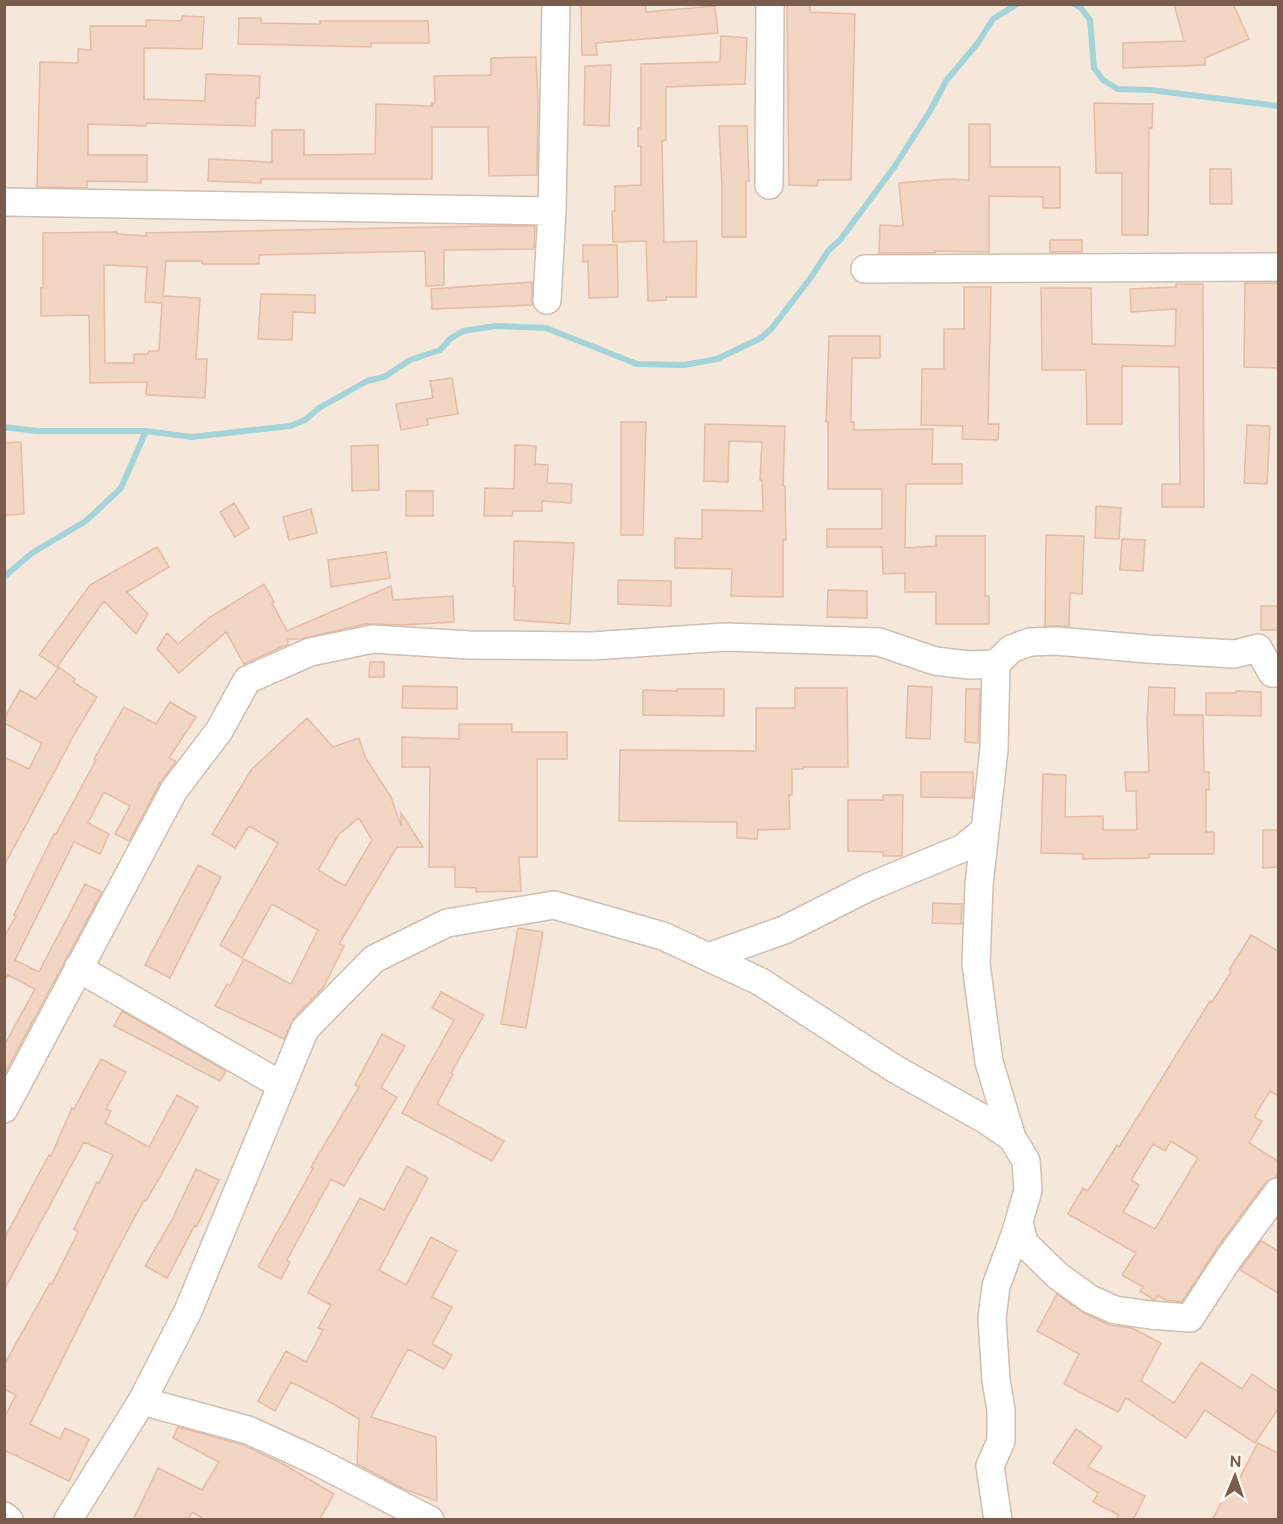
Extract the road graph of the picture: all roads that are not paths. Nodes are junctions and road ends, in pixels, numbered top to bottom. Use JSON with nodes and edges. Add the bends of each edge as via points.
{"nodes":[{"id":1,"x":556,"y":4,"type":"edge"},
{"id":2,"x":770,"y":4,"type":"edge"},
{"id":3,"x":769,"y":185,"type":"dead end"},
{"id":4,"x":4,"y":202,"type":"edge"},
{"id":5,"x":552,"y":211,"type":"junction"},
{"id":6,"x":1278,"y":267,"type":"edge"},
{"id":7,"x":865,"y":269,"type":"dead end"},
{"id":8,"x":546,"y":300,"type":"dead end"},
{"id":9,"x":996,"y":664,"type":"junction"},
{"id":10,"x":1278,"y":673,"type":"edge"},
{"id":11,"x":984,"y":831,"type":"junction"},
{"id":12,"x":708,"y":957,"type":"junction"},
{"id":13,"x":78,"y":968,"type":"junction"},
{"id":14,"x":281,"y":1084,"type":"junction"},
{"id":15,"x":4,"y":1109,"type":"edge"},
{"id":16,"x":1012,"y":1138,"type":"junction"},
{"id":17,"x":1278,"y":1192,"type":"edge"},
{"id":18,"x":1018,"y":1222,"type":"junction"},
{"id":19,"x":142,"y":1401,"type":"junction"},
{"id":20,"x":4,"y":1516,"type":"edge"},
{"id":21,"x":9,"y":1520,"type":"edge"},
{"id":22,"x":68,"y":1520,"type":"edge"},
{"id":23,"x":430,"y":1520,"type":"edge"},
{"id":24,"x":998,"y":1520,"type":"edge"}],
"edges":[{"from":1,"to":5,"type":"street"},
{"from":2,"to":3,"type":"street"},
{"from":4,"to":5,"type":"street"},
{"from":5,"to":8,"type":"street"},
{"from":6,"to":7,"type":"street"},
{"from":9,"to":10,"type":"street","via":[[1011,649],[1030,642],[1056,640],[1235,654],[1258,648],[1272,673]]},
{"from":9,"to":11,"type":"street","via":[[994,748]]},
{"from":9,"to":13,"type":"street","via":[[935,661],[879,642],[725,638],[592,646],[373,639],[310,652],[247,680],[219,731],[174,790]]},
{"from":11,"to":12,"type":"street","via":[[963,848],[869,887],[784,930]]},
{"from":11,"to":16,"type":"street","via":[[975,964],[989,1062]]},
{"from":12,"to":14,"type":"street","via":[[663,936],[554,905],[447,922],[374,959],[305,1029]]},
{"from":12,"to":16,"type":"street","via":[[761,982],[895,1070]]},
{"from":13,"to":14,"type":"street"},
{"from":13,"to":15,"type":"street"},
{"from":14,"to":19,"type":"street","via":[[188,1311]]},
{"from":16,"to":18,"type":"street","via":[[1026,1161],[1028,1190]]},
{"from":17,"to":18,"type":"street","via":[[1190,1318],[1115,1310],[1090,1299],[1023,1243]]},
{"from":18,"to":24,"type":"street","via":[[996,1286],[993,1318],[1001,1441],[990,1466]]},
{"from":19,"to":22,"type":"street"},
{"from":19,"to":23,"type":"street","via":[[248,1430]]},
{"from":20,"to":21,"type":"street"}]}
